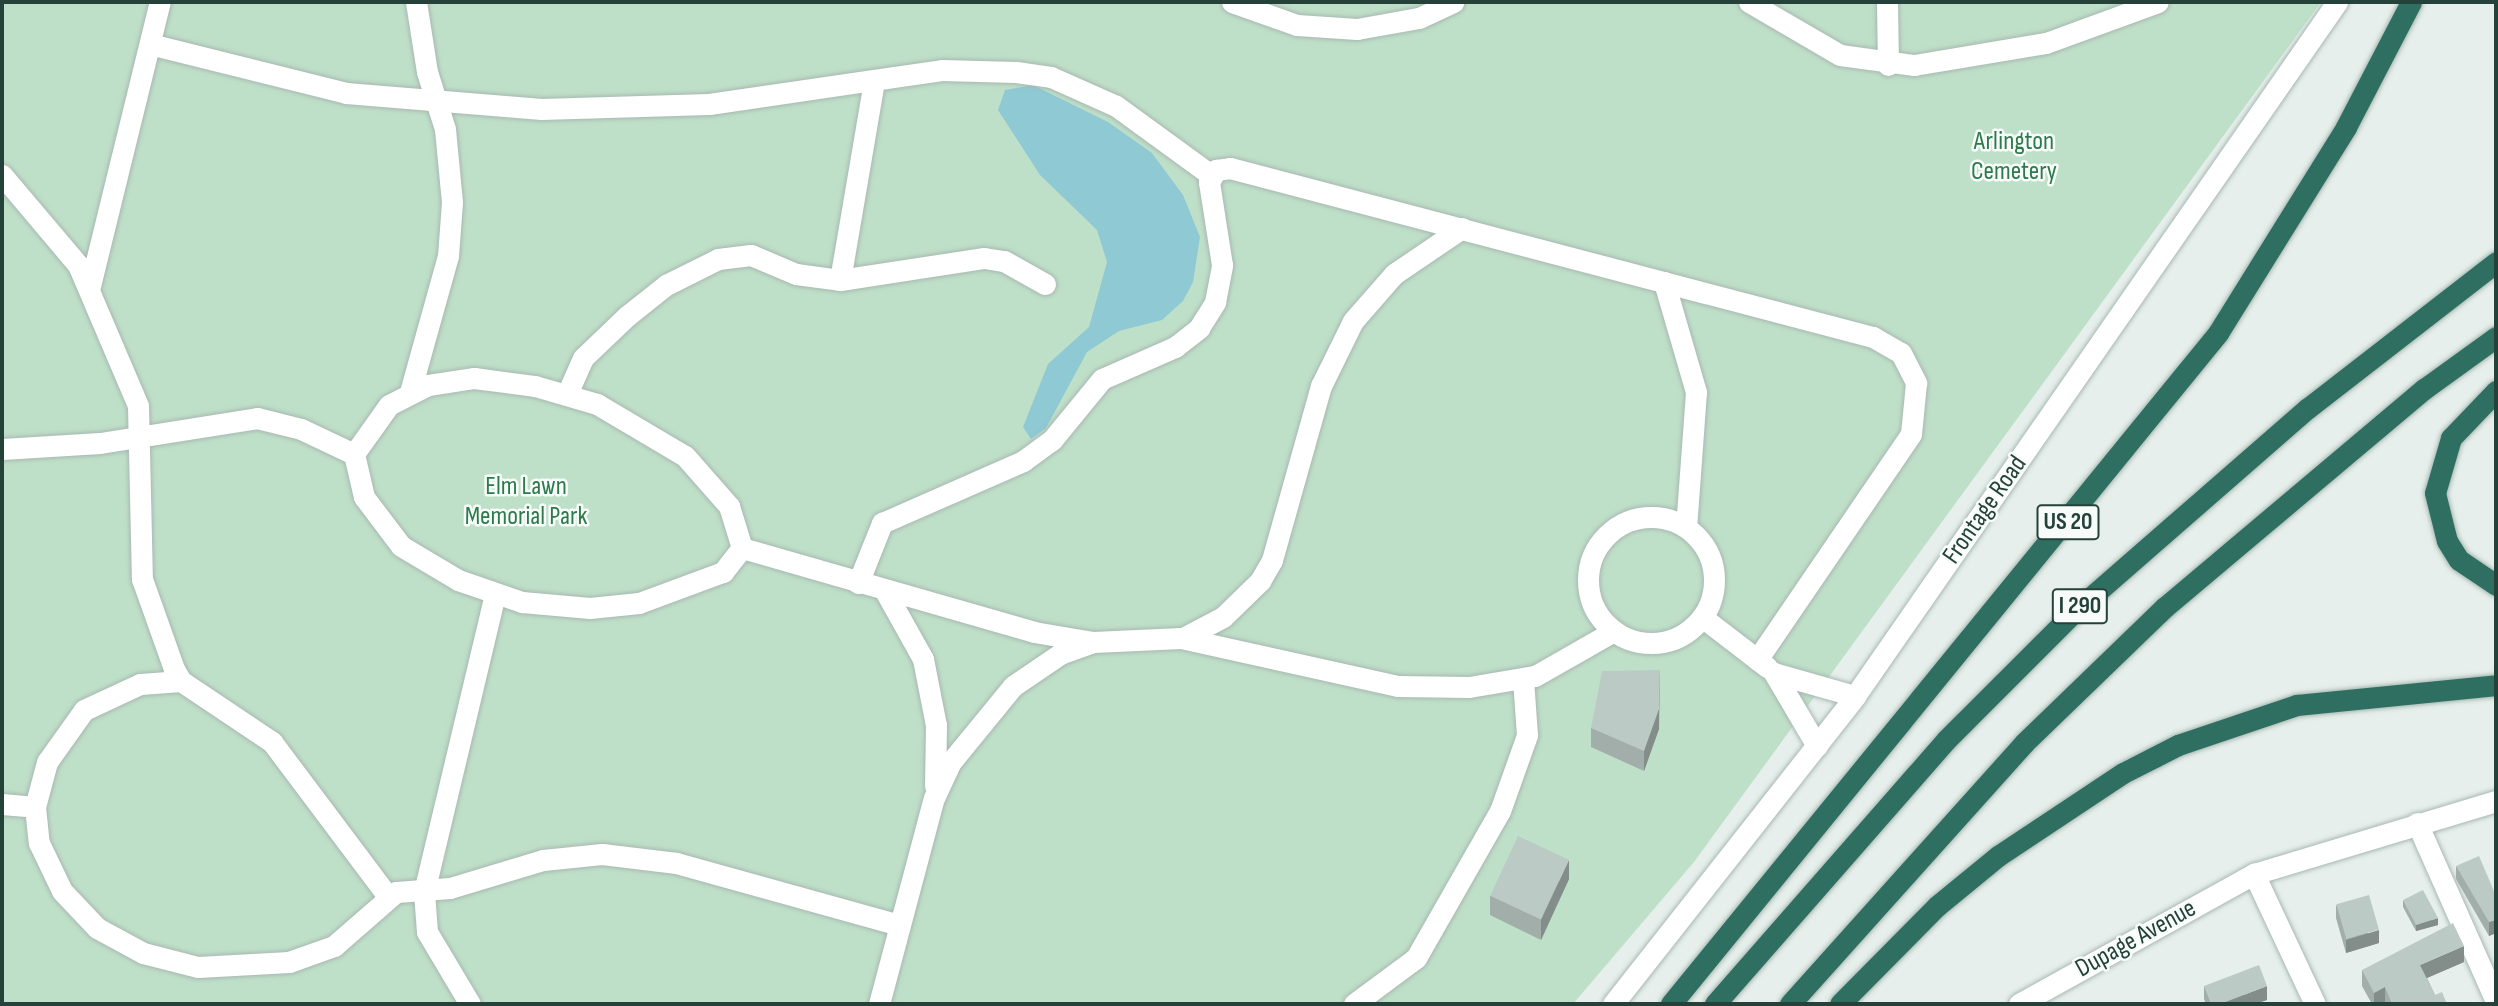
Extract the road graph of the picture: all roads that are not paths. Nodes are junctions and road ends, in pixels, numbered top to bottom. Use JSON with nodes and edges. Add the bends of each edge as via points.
{"nodes":[{"id":1,"x":160,"y":2,"type":"edge"},
{"id":2,"x":416,"y":2,"type":"edge"},
{"id":3,"x":1232,"y":2,"type":"edge"},
{"id":4,"x":1453,"y":2,"type":"edge"},
{"id":5,"x":1749,"y":2,"type":"edge"},
{"id":6,"x":1887,"y":2,"type":"edge"},
{"id":7,"x":2158,"y":2,"type":"edge"},
{"id":8,"x":2337,"y":2,"type":"edge"},
{"id":9,"x":2411,"y":2,"type":"edge"},
{"id":10,"x":150,"y":44,"type":"junction"},
{"id":11,"x":1888,"y":65,"type":"junction"},
{"id":12,"x":874,"y":82,"type":"junction"},
{"id":13,"x":436,"y":102,"type":"junction"},
{"id":14,"x":2,"y":175,"type":"edge"},
{"id":15,"x":1211,"y":175,"type":"junction"},
{"id":16,"x":1462,"y":229,"type":"junction"},
{"id":17,"x":2496,"y":262,"type":"edge"},
{"id":18,"x":840,"y":280,"type":"junction"},
{"id":19,"x":1664,"y":282,"type":"junction"},
{"id":20,"x":1045,"y":284,"type":"dead end"},
{"id":21,"x":89,"y":290,"type":"junction"},
{"id":22,"x":2496,"y":337,"type":"edge"},
{"id":23,"x":2496,"y":391,"type":"edge"},
{"id":24,"x":410,"y":392,"type":"junction"},
{"id":25,"x":567,"y":394,"type":"junction"},
{"id":26,"x":141,"y":436,"type":"junction"},
{"id":27,"x":2,"y":449,"type":"edge"},
{"id":28,"x":354,"y":454,"type":"junction"},
{"id":29,"x":1686,"y":527,"type":"junction"},
{"id":30,"x":742,"y":548,"type":"junction"},
{"id":31,"x":858,"y":583,"type":"junction"},
{"id":32,"x":2496,"y":585,"type":"edge"},
{"id":33,"x":885,"y":590,"type":"junction"},
{"id":34,"x":495,"y":595,"type":"junction"},
{"id":35,"x":1702,"y":617,"type":"junction"},
{"id":36,"x":1614,"y":631,"type":"junction"},
{"id":37,"x":1181,"y":639,"type":"junction"},
{"id":38,"x":1093,"y":642,"type":"junction"},
{"id":39,"x":1757,"y":660,"type":"junction"},
{"id":40,"x":1774,"y":673,"type":"junction"},
{"id":41,"x":1523,"y":679,"type":"junction"},
{"id":42,"x":181,"y":681,"type":"junction"},
{"id":43,"x":2496,"y":685,"type":"edge"},
{"id":44,"x":1856,"y":696,"type":"junction"},
{"id":45,"x":1817,"y":746,"type":"junction"},
{"id":46,"x":934,"y":798,"type":"junction"},
{"id":47,"x":2496,"y":801,"type":"edge"},
{"id":48,"x":2,"y":804,"type":"edge"},
{"id":49,"x":35,"y":807,"type":"junction"},
{"id":50,"x":2417,"y":823,"type":"junction"},
{"id":51,"x":2254,"y":874,"type":"junction"},
{"id":52,"x":424,"y":892,"type":"junction"},
{"id":53,"x":387,"y":895,"type":"junction"},
{"id":54,"x":900,"y":925,"type":"junction"},
{"id":55,"x":2496,"y":1001,"type":"edge"},
{"id":56,"x":470,"y":1004,"type":"edge"},
{"id":57,"x":879,"y":1004,"type":"edge"},
{"id":58,"x":1354,"y":1004,"type":"edge"},
{"id":59,"x":1613,"y":1004,"type":"edge"},
{"id":60,"x":1671,"y":1004,"type":"edge"},
{"id":61,"x":1715,"y":1004,"type":"edge"},
{"id":62,"x":1790,"y":1004,"type":"edge"},
{"id":63,"x":1840,"y":1004,"type":"edge"},
{"id":64,"x":2019,"y":1004,"type":"edge"},
{"id":65,"x":2315,"y":1004,"type":"edge"}],
"edges":[{"from":1,"to":10,"type":"street"},
{"from":2,"to":13,"type":"street"},
{"from":3,"to":4,"type":"street","via":[[1297,25],[1357,29],[1419,18]]},
{"from":5,"to":11,"type":"street","via":[[1816,45]]},
{"from":6,"to":11,"type":"street"},
{"from":7,"to":11,"type":"street","via":[[2034,46]]},
{"from":8,"to":44,"type":"street","name":"Frontage Road"},
{"from":9,"to":60,"type":"highway","number":"US 20","via":[[2346,127],[2218,333]]},
{"from":10,"to":13,"type":"street","via":[[306,85]]},
{"from":10,"to":21,"type":"street"},
{"from":12,"to":13,"type":"street","via":[[652,108]]},
{"from":12,"to":15,"type":"street","via":[[942,70],[1051,77],[1147,122]]},
{"from":12,"to":18,"type":"street"},
{"from":13,"to":24,"type":"street","via":[[451,165],[448,256]]},
{"from":14,"to":21,"type":"street","via":[[64,247]]},
{"from":15,"to":16,"type":"street","via":[[1230,168]]},
{"from":15,"to":31,"type":"street","via":[[1222,265],[1215,302],[1199,328],[1175,347],[1102,379],[1052,440],[1023,461],[882,523]]},
{"from":16,"to":19,"type":"street"},
{"from":16,"to":37,"type":"street","via":[[1394,274],[1353,321],[1321,386],[1272,560],[1260,582],[1223,617]]},
{"from":17,"to":61,"type":"highway","number":"I 290","via":[[2308,408],[2075,611],[1937,750]]},
{"from":18,"to":20,"type":"street","via":[[984,258],[1004,261]]},
{"from":18,"to":25,"type":"street","via":[[796,274],[751,255],[718,259],[666,285],[597,342],[579,365]]},
{"from":19,"to":29,"type":"street","via":[[1696,392]]},
{"from":19,"to":39,"type":"street","via":[[1873,337],[1901,353],[1916,383],[1915,419],[1903,452]]},
{"from":21,"to":26,"type":"street","via":[[138,406]]},
{"from":22,"to":62,"type":"highway","number":"I 290","via":[[2424,389],[2165,607],[2015,753]]},
{"from":23,"to":32,"type":"highway","via":[[2451,438],[2435,493],[2453,551],[2474,575]]},
{"from":24,"to":25,"type":"street","via":[[474,378]]},
{"from":24,"to":28,"type":"street","via":[[378,416]]},
{"from":25,"to":30,"type":"street","via":[[626,417],[685,456],[729,506]]},
{"from":26,"to":27,"type":"street"},
{"from":26,"to":28,"type":"street","via":[[257,418],[301,429]]},
{"from":26,"to":42,"type":"street","via":[[142,579]]},
{"from":28,"to":34,"type":"street","via":[[364,497],[401,545]]},
{"from":29,"to":35,"type":"street","via":[[1713,567],[1713,591]]},
{"from":29,"to":36,"type":"street","via":[[1662,517],[1635,518],[1612,530],[1595,549],[1588,589]]},
{"from":30,"to":31,"type":"street"},
{"from":30,"to":34,"type":"street","via":[[723,572],[639,603],[566,608]]},
{"from":31,"to":33,"type":"street"},
{"from":33,"to":38,"type":"street"},
{"from":33,"to":46,"type":"street","via":[[923,659],[936,725]]},
{"from":34,"to":52,"type":"street"},
{"from":35,"to":36,"type":"street","via":[[1684,634],[1654,643]]},
{"from":35,"to":39,"type":"street"},
{"from":36,"to":41,"type":"street"},
{"from":37,"to":38,"type":"street"},
{"from":37,"to":41,"type":"street","via":[[1398,686],[1469,687]]},
{"from":38,"to":46,"type":"street","via":[[1060,654],[1013,686],[970,734]]},
{"from":39,"to":40,"type":"street"},
{"from":40,"to":44,"type":"street"},
{"from":40,"to":45,"type":"street"},
{"from":41,"to":58,"type":"street","via":[[1527,735],[1500,811],[1416,958]]},
{"from":42,"to":49,"type":"street","via":[[140,684],[84,710],[47,762]]},
{"from":42,"to":53,"type":"street","via":[[272,742]]},
{"from":43,"to":63,"type":"highway","via":[[2297,705],[2178,745],[2123,773],[1998,856],[1937,906]]},
{"from":44,"to":45,"type":"street","name":"Frontage Road"},
{"from":45,"to":59,"type":"street","name":"Frontage Road"},
{"from":46,"to":54,"type":"street"},
{"from":47,"to":50,"type":"street"},
{"from":48,"to":49,"type":"street"},
{"from":49,"to":53,"type":"street","via":[[47,867],[77,910],[118,940],[167,961],[230,967],[314,955],[353,933]]},
{"from":50,"to":51,"type":"street","name":"Dupage Avenue"},
{"from":50,"to":55,"type":"street"},
{"from":51,"to":64,"type":"street","name":"Dupage Avenue"},
{"from":51,"to":65,"type":"street"},
{"from":52,"to":53,"type":"street"},
{"from":52,"to":54,"type":"street","via":[[542,860],[626,855]]},
{"from":52,"to":56,"type":"street","via":[[427,932]]},
{"from":54,"to":57,"type":"street"}]}
